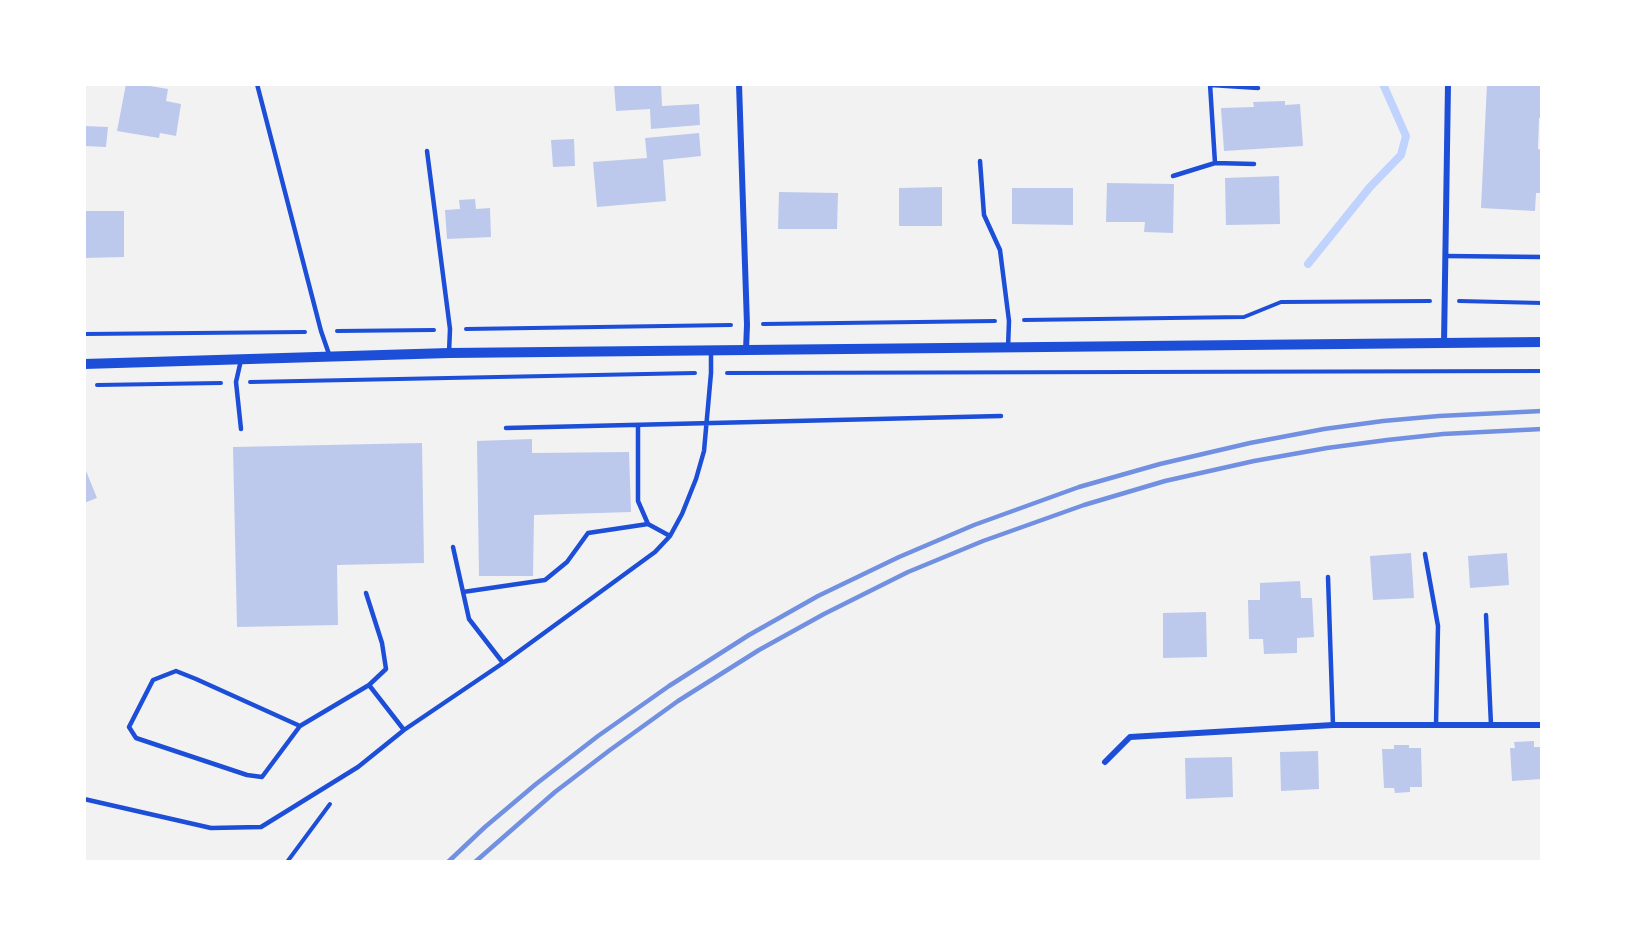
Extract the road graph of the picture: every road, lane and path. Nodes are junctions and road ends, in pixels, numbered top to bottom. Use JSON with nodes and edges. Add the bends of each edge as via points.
{"nodes":[{"id":1,"x":257,"y":84,"type":"edge"},
{"id":2,"x":738,"y":84,"type":"edge"},
{"id":3,"x":1448,"y":84,"type":"edge"},
{"id":4,"x":1211,"y":85,"type":"edge"},
{"id":5,"x":1258,"y":88,"type":"dead end"},
{"id":6,"x":427,"y":151,"type":"dead end"},
{"id":7,"x":980,"y":161,"type":"dead end"},
{"id":8,"x":1215,"y":163,"type":"junction"},
{"id":9,"x":1254,"y":164,"type":"dead end"},
{"id":10,"x":1173,"y":176,"type":"dead end"},
{"id":11,"x":1445,"y":256,"type":"junction"},
{"id":12,"x":1542,"y":257,"type":"edge"},
{"id":13,"x":1444,"y":300,"type":"junction"},
{"id":14,"x":1542,"y":303,"type":"edge"},
{"id":15,"x":1009,"y":321,"type":"junction"},
{"id":16,"x":747,"y":325,"type":"junction"},
{"id":17,"x":450,"y":329,"type":"junction"},
{"id":18,"x":321,"y":331,"type":"junction"},
{"id":19,"x":84,"y":334,"type":"edge"},
{"id":20,"x":1542,"y":342,"type":"edge"},
{"id":21,"x":1444,"y":344,"type":"junction"},
{"id":22,"x":1008,"y":348,"type":"junction"},
{"id":23,"x":746,"y":350,"type":"junction"},
{"id":24,"x":711,"y":351,"type":"junction"},
{"id":25,"x":449,"y":353,"type":"junction"},
{"id":26,"x":330,"y":357,"type":"junction"},
{"id":27,"x":241,"y":360,"type":"junction"},
{"id":28,"x":84,"y":364,"type":"edge"},
{"id":29,"x":1542,"y":371,"type":"edge"},
{"id":30,"x":711,"y":373,"type":"junction"},
{"id":31,"x":236,"y":382,"type":"junction"},
{"id":32,"x":96,"y":385,"type":"dead end"},
{"id":33,"x":1001,"y":416,"type":"dead end"},
{"id":34,"x":706,"y":423,"type":"junction"},
{"id":35,"x":638,"y":425,"type":"junction"},
{"id":36,"x":506,"y":428,"type":"dead end"},
{"id":37,"x":241,"y":429,"type":"dead end"},
{"id":38,"x":648,"y":524,"type":"junction"},
{"id":39,"x":670,"y":536,"type":"junction"},
{"id":40,"x":453,"y":547,"type":"dead end"},
{"id":41,"x":1425,"y":554,"type":"dead end"},
{"id":42,"x":1328,"y":577,"type":"dead end"},
{"id":43,"x":463,"y":592,"type":"junction"},
{"id":44,"x":366,"y":593,"type":"dead end"},
{"id":45,"x":1486,"y":615,"type":"dead end"},
{"id":46,"x":503,"y":663,"type":"junction"},
{"id":47,"x":369,"y":685,"type":"junction"},
{"id":48,"x":1333,"y":724,"type":"junction"},
{"id":49,"x":1436,"y":725,"type":"junction"},
{"id":50,"x":1491,"y":725,"type":"junction"},
{"id":51,"x":1542,"y":725,"type":"edge"},
{"id":52,"x":300,"y":726,"type":"junction"},
{"id":53,"x":405,"y":730,"type":"junction"},
{"id":54,"x":1105,"y":762,"type":"dead end"},
{"id":55,"x":336,"y":796,"type":"dead end"},
{"id":56,"x":84,"y":799,"type":"edge"},
{"id":57,"x":287,"y":862,"type":"edge"}],
"edges":[{"from":1,"to":18,"type":"lane"},
{"from":2,"to":16,"type":"street"},
{"from":3,"to":11,"type":"street"},
{"from":4,"to":5,"type":"lane"},
{"from":4,"to":8,"type":"lane"},
{"from":6,"to":17,"type":"lane"},
{"from":7,"to":15,"type":"lane","via":[[984,215],[1000,250]]},
{"from":8,"to":9,"type":"lane"},
{"from":8,"to":10,"type":"lane"},
{"from":11,"to":12,"type":"lane"},
{"from":11,"to":13,"type":"street"},
{"from":13,"to":14,"type":"path"},
{"from":13,"to":15,"type":"path","via":[[1281,302],[1244,317]]},
{"from":13,"to":21,"type":"street"},
{"from":15,"to":16,"type":"path"},
{"from":15,"to":22,"type":"lane"},
{"from":16,"to":17,"type":"path"},
{"from":16,"to":23,"type":"street"},
{"from":17,"to":18,"type":"path"},
{"from":17,"to":25,"type":"lane"},
{"from":18,"to":19,"type":"path"},
{"from":18,"to":26,"type":"lane"},
{"from":20,"to":21,"type":"street"},
{"from":21,"to":22,"type":"street"},
{"from":22,"to":23,"type":"street"},
{"from":23,"to":24,"type":"street"},
{"from":24,"to":25,"type":"street"},
{"from":24,"to":30,"type":"lane"},
{"from":25,"to":26,"type":"street"},
{"from":26,"to":27,"type":"street"},
{"from":27,"to":28,"type":"street"},
{"from":27,"to":31,"type":"lane"},
{"from":29,"to":30,"type":"path"},
{"from":30,"to":31,"type":"path"},
{"from":30,"to":34,"type":"lane"},
{"from":31,"to":32,"type":"path"},
{"from":31,"to":37,"type":"lane"},
{"from":33,"to":34,"type":"lane"},
{"from":34,"to":35,"type":"lane"},
{"from":34,"to":39,"type":"lane","via":[[696,479]]},
{"from":35,"to":36,"type":"lane"},
{"from":35,"to":38,"type":"lane","via":[[639,501]]},
{"from":38,"to":39,"type":"lane"},
{"from":38,"to":43,"type":"lane","via":[[588,533],[567,562],[545,580]]},
{"from":39,"to":46,"type":"lane","via":[[655,552]]},
{"from":40,"to":43,"type":"lane"},
{"from":41,"to":49,"type":"lane","via":[[1438,626]]},
{"from":42,"to":48,"type":"lane"},
{"from":43,"to":46,"type":"lane","via":[[469,619]]},
{"from":44,"to":47,"type":"lane","via":[[386,669]]},
{"from":45,"to":50,"type":"lane"},
{"from":46,"to":53,"type":"lane"},
{"from":47,"to":52,"type":"lane"},
{"from":47,"to":53,"type":"lane"},
{"from":48,"to":49,"type":"street"},
{"from":48,"to":54,"type":"street","via":[[1130,737]]},
{"from":49,"to":50,"type":"street"},
{"from":50,"to":51,"type":"street"},
{"from":52,"to":52,"type":"lane","via":[[262,777],[136,738],[129,727],[153,680],[176,671]]},
{"from":53,"to":56,"type":"lane","via":[[358,767],[261,827],[211,828]]},
{"from":55,"to":57,"type":"path"}]}
